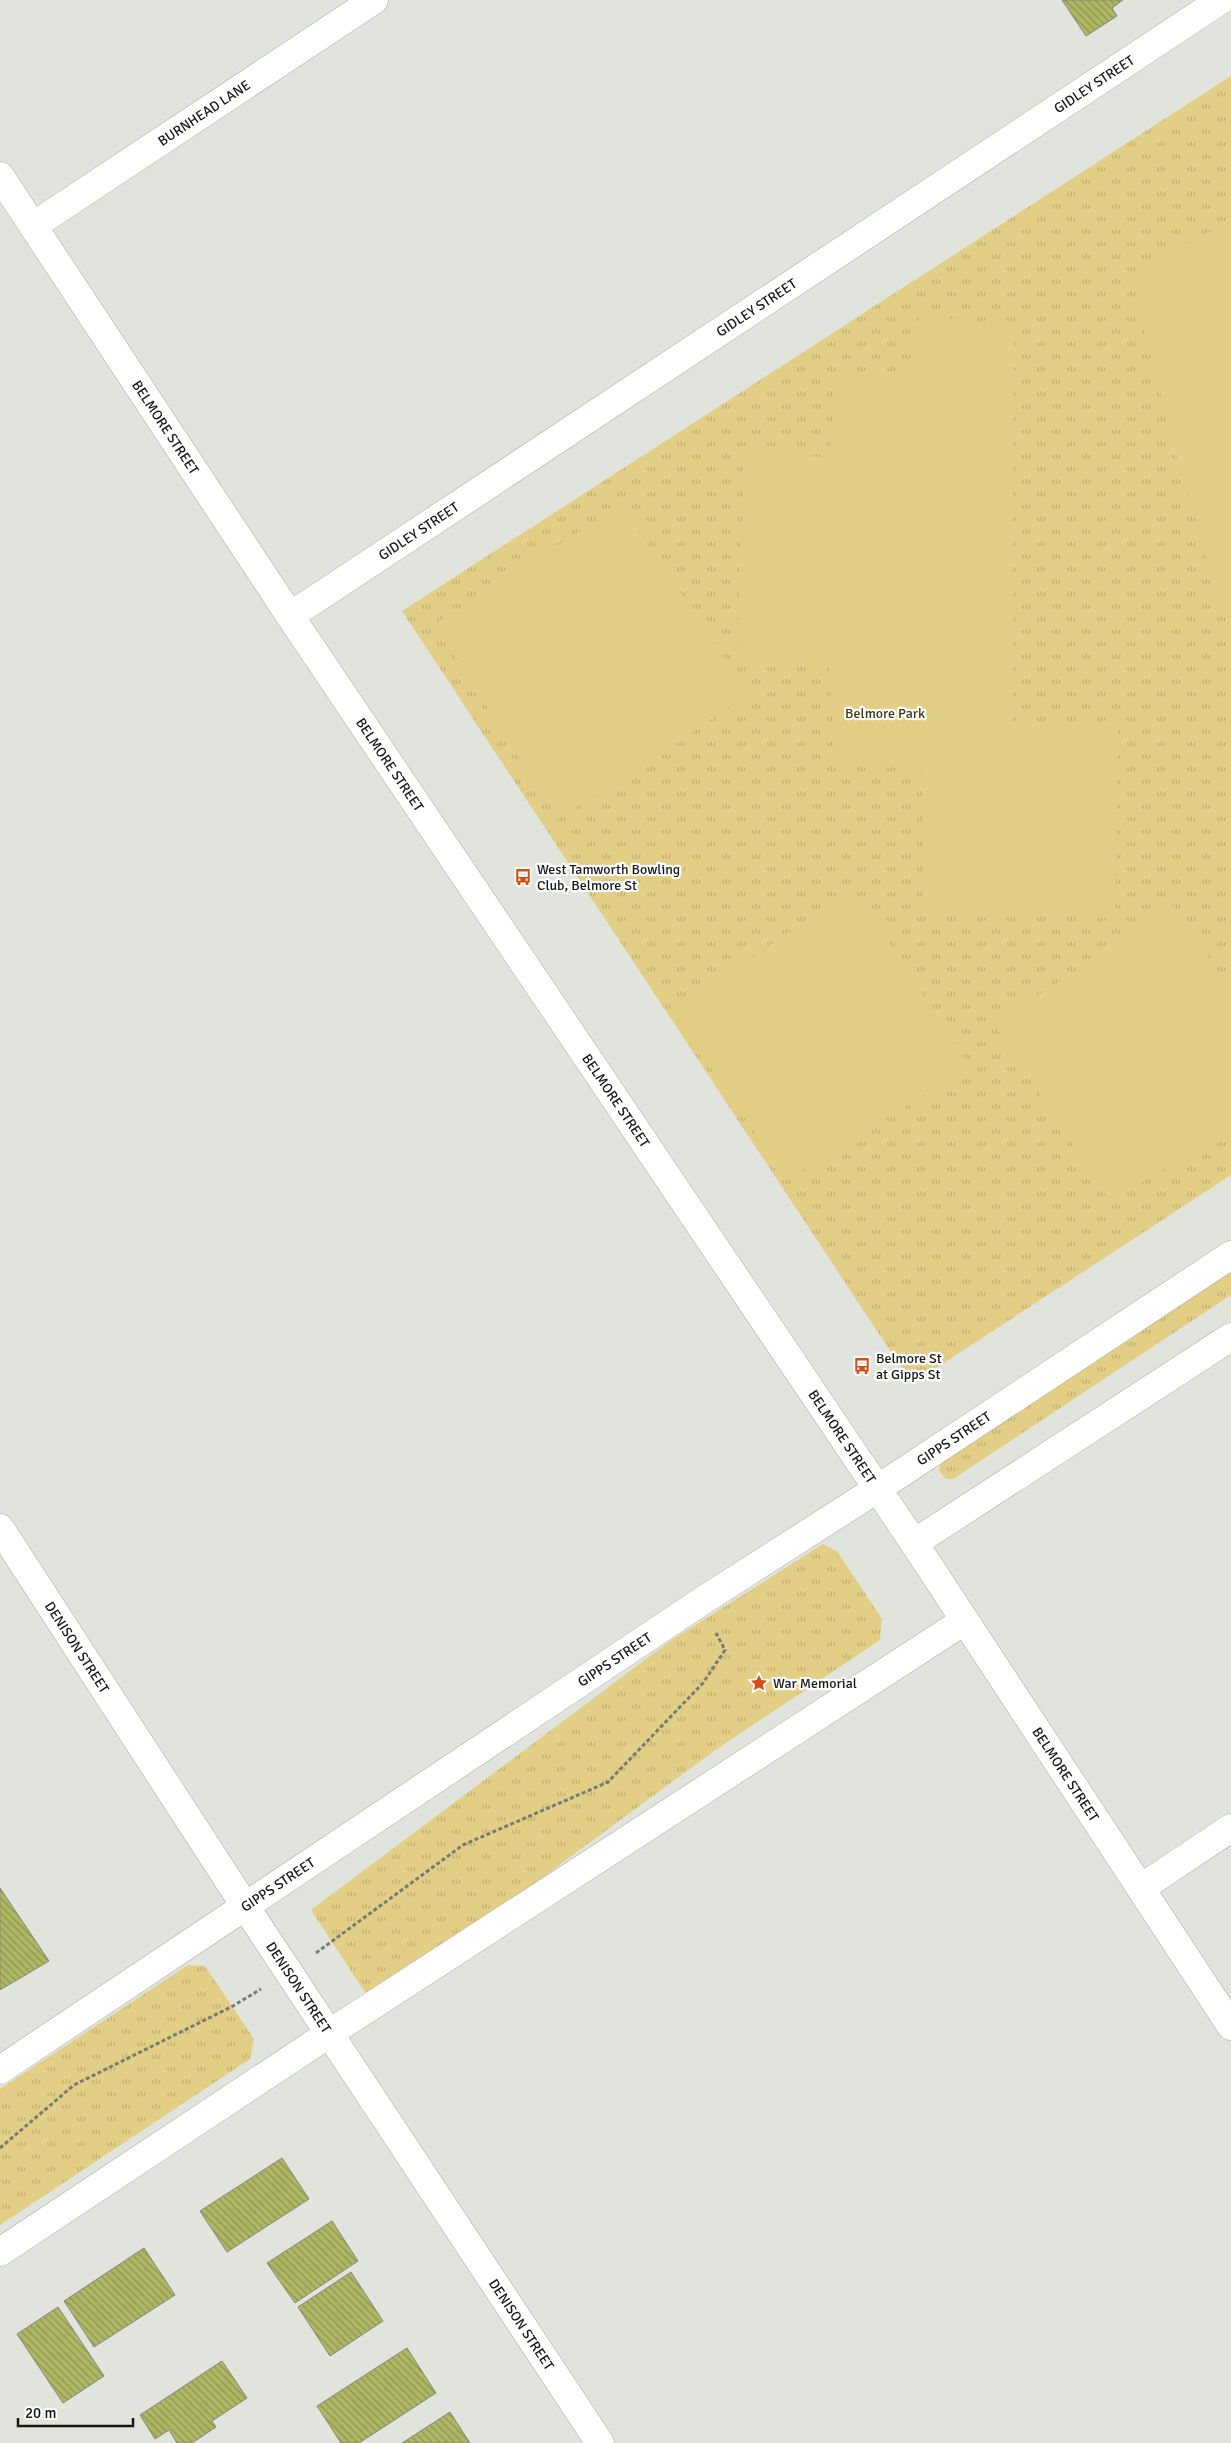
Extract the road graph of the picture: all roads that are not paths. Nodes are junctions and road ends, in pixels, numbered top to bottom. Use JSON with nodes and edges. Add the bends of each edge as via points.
{"nodes":[{"id":1,"x":374,"y":0,"type":"edge"},
{"id":2,"x":1221,"y":0,"type":"edge"},
{"id":3,"x":0,"y":176,"type":"edge"},
{"id":4,"x":33,"y":226,"type":"junction"},
{"id":5,"x":290,"y":616,"type":"junction"},
{"id":6,"x":1231,"y":1255,"type":"edge"},
{"id":7,"x":1231,"y":1337,"type":"edge"},
{"id":8,"x":877,"y":1489,"type":"junction"},
{"id":9,"x":0,"y":1528,"type":"edge"},
{"id":10,"x":914,"y":1543,"type":"junction"},
{"id":11,"x":964,"y":1621,"type":"junction"},
{"id":12,"x":1231,"y":1828,"type":"edge"},
{"id":13,"x":1141,"y":1888,"type":"junction"},
{"id":14,"x":245,"y":1906,"type":"junction"},
{"id":15,"x":1231,"y":2026,"type":"edge"},
{"id":16,"x":330,"y":2033,"type":"junction"},
{"id":17,"x":0,"y":2070,"type":"edge"},
{"id":18,"x":0,"y":2252,"type":"edge"},
{"id":19,"x":600,"y":2443,"type":"edge"}],
"edges":[{"from":1,"to":4,"type":"street","name":"BURNHEAD LANE"},
{"from":2,"to":5,"type":"street","name":"GIDLEY STREET"},
{"from":3,"to":4,"type":"street","name":"BELMORE STREET"},
{"from":4,"to":5,"type":"street","name":"BELMORE STREET"},
{"from":5,"to":8,"type":"street","name":"BELMORE STREET"},
{"from":6,"to":8,"type":"street","name":"GIPPS STREET"},
{"from":7,"to":10,"type":"street"},
{"from":8,"to":10,"type":"street","name":"BELMORE STREET"},
{"from":8,"to":14,"type":"street","name":"GIPPS STREET","via":[[699,1603]]},
{"from":9,"to":14,"type":"street","name":"DENISON STREET"},
{"from":10,"to":11,"type":"street","name":"BELMORE STREET"},
{"from":11,"to":13,"type":"street","name":"BELMORE STREET"},
{"from":11,"to":16,"type":"street"},
{"from":12,"to":13,"type":"street"},
{"from":13,"to":15,"type":"street","name":"BELMORE STREET"},
{"from":14,"to":16,"type":"street","name":"DENISON STREET"},
{"from":14,"to":17,"type":"street","name":"GIPPS STREET"},
{"from":16,"to":18,"type":"street"},
{"from":16,"to":19,"type":"street","name":"DENISON STREET"}]}
